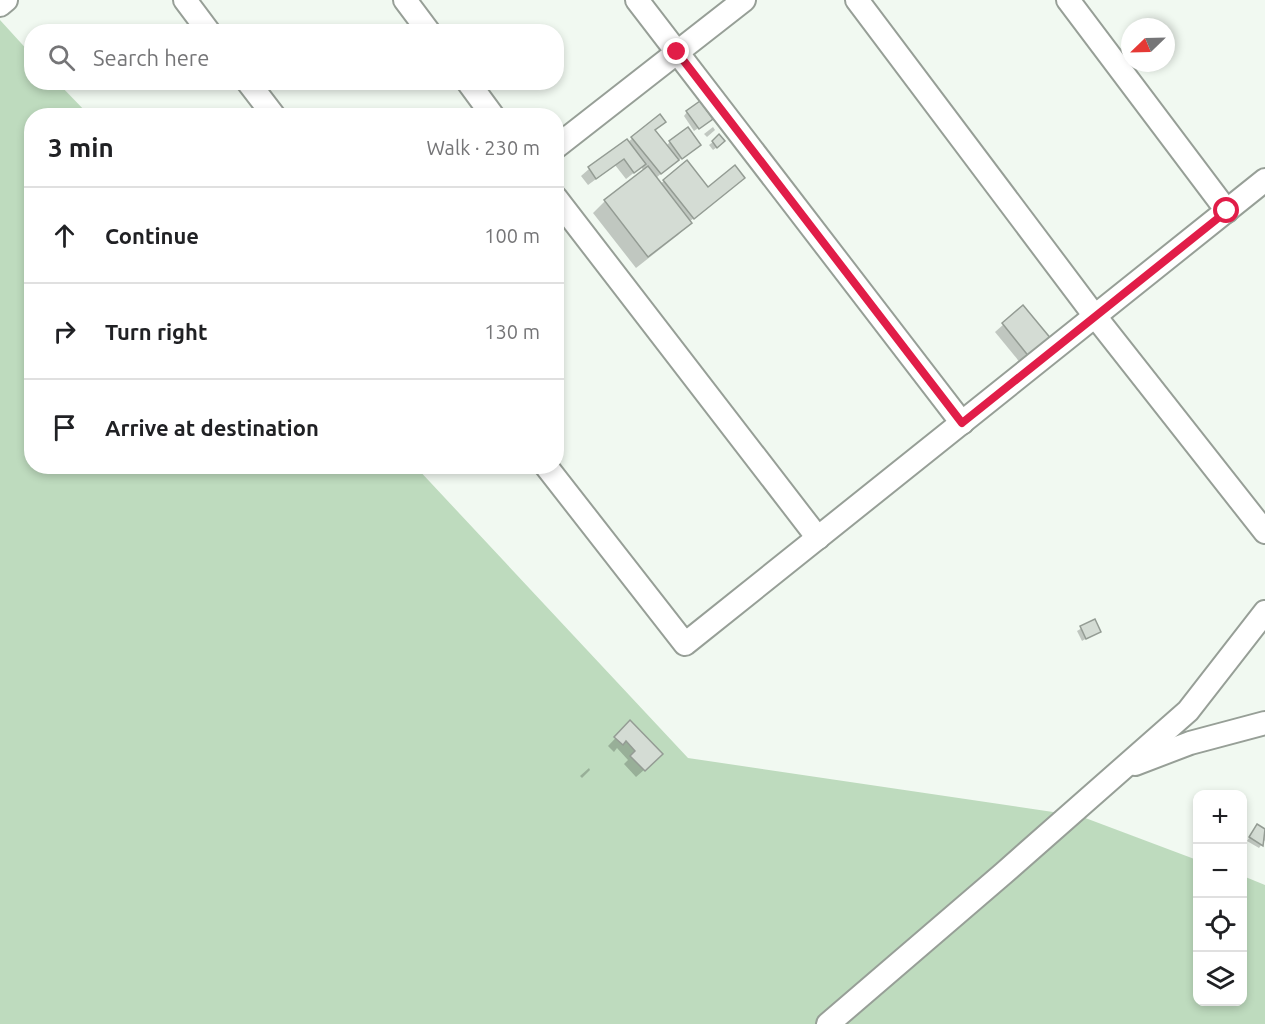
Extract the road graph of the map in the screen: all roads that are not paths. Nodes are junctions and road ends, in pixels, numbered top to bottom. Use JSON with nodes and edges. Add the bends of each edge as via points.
{"nodes":[{"id":1,"x":6,"y":0,"type":"edge"},
{"id":2,"x":185,"y":0,"type":"edge"},
{"id":3,"x":405,"y":0,"type":"edge"},
{"id":4,"x":637,"y":0,"type":"edge"},
{"id":5,"x":744,"y":0,"type":"edge"},
{"id":6,"x":857,"y":0,"type":"edge"},
{"id":7,"x":1068,"y":0,"type":"edge"},
{"id":8,"x":0,"y":5,"type":"edge"},
{"id":9,"x":203,"y":24,"type":"edge"},
{"id":10,"x":423,"y":24,"type":"edge"},
{"id":11,"x":677,"y":52,"type":"junction"},
{"id":12,"x":254,"y":90,"type":"edge"},
{"id":13,"x":474,"y":90,"type":"edge"},
{"id":14,"x":268,"y":108,"type":"edge"},
{"id":15,"x":487,"y":108,"type":"edge"},
{"id":16,"x":564,"y":141,"type":"edge"},
{"id":17,"x":1265,"y":180,"type":"edge"},
{"id":18,"x":564,"y":208,"type":"edge"},
{"id":19,"x":1227,"y":211,"type":"junction"},
{"id":20,"x":1095,"y":316,"type":"junction"},
{"id":21,"x":962,"y":423,"type":"junction"},
{"id":22,"x":552,"y":474,"type":"edge"},
{"id":23,"x":1265,"y":532,"type":"edge"},
{"id":24,"x":818,"y":538,"type":"junction"},
{"id":25,"x":1265,"y":612,"type":"edge"},
{"id":26,"x":1265,"y":723,"type":"edge"},
{"id":27,"x":1122,"y":769,"type":"junction"},
{"id":28,"x":828,"y":1024,"type":"edge"}],
"edges":[{"from":1,"to":8,"type":"street"},
{"from":2,"to":9,"type":"street"},
{"from":3,"to":10,"type":"street"},
{"from":4,"to":11,"type":"street"},
{"from":5,"to":11,"type":"street"},
{"from":6,"to":20,"type":"street"},
{"from":7,"to":19,"type":"street"},
{"from":11,"to":16,"type":"street"},
{"from":11,"to":21,"type":"street"},
{"from":12,"to":14,"type":"street"},
{"from":13,"to":15,"type":"street"},
{"from":17,"to":19,"type":"street"},
{"from":18,"to":24,"type":"street"},
{"from":19,"to":20,"type":"street"},
{"from":20,"to":21,"type":"street"},
{"from":20,"to":23,"type":"street"},
{"from":21,"to":24,"type":"street"},
{"from":22,"to":24,"type":"street","via":[[685,644]]},
{"from":25,"to":27,"type":"street","via":[[1188,711]]},
{"from":26,"to":27,"type":"street","via":[[1190,743]]},
{"from":27,"to":28,"type":"street"}]}
